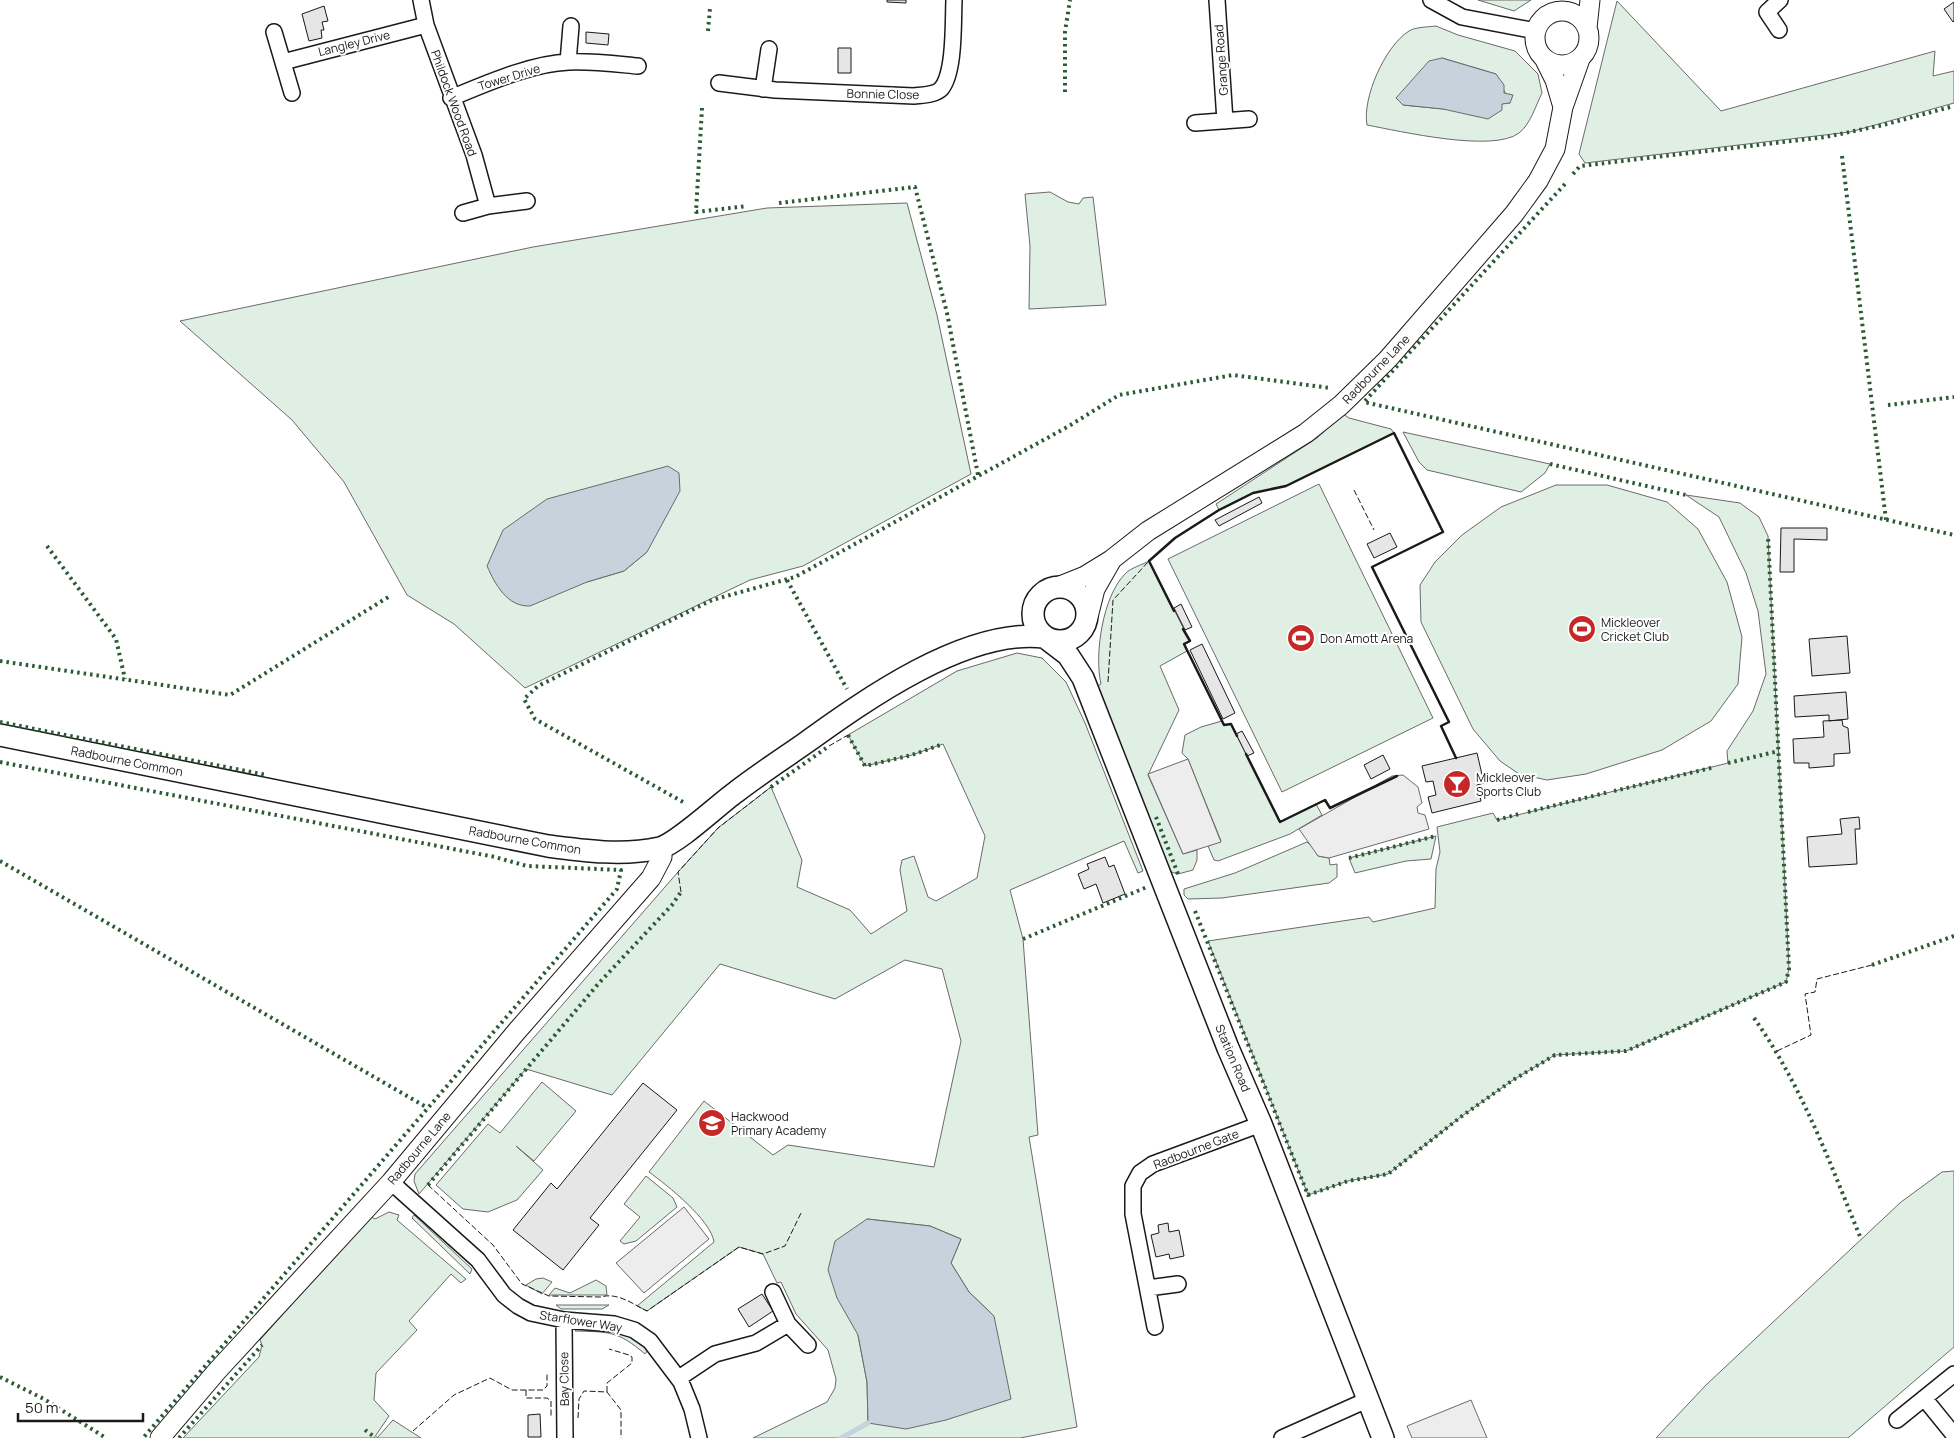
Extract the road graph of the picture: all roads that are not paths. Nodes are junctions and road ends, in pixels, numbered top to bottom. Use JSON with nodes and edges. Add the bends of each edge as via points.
{"nodes":[{"id":1,"x":421,"y":0,"type":"edge"},
{"id":2,"x":954,"y":0,"type":"edge"},
{"id":3,"x":1216,"y":0,"type":"edge"},
{"id":4,"x":1431,"y":0,"type":"edge"},
{"id":5,"x":1590,"y":0,"type":"edge"},
{"id":6,"x":1780,"y":0,"type":"edge"},
{"id":7,"x":1552,"y":8,"type":"edge"},
{"id":8,"x":426,"y":25,"type":"junction"},
{"id":9,"x":571,"y":26,"type":"dead end"},
{"id":10,"x":1587,"y":28,"type":"junction"},
{"id":11,"x":1779,"y":30,"type":"dead end"},
{"id":12,"x":274,"y":32,"type":"dead end"},
{"id":13,"x":1536,"y":32,"type":"junction"},
{"id":14,"x":769,"y":50,"type":"dead end"},
{"id":15,"x":1580,"y":59,"type":"junction"},
{"id":16,"x":1545,"y":60,"type":"junction"},
{"id":17,"x":283,"y":62,"type":"junction"},
{"id":18,"x":568,"y":62,"type":"junction"},
{"id":19,"x":638,"y":66,"type":"dead end"},
{"id":20,"x":719,"y":83,"type":"dead end"},
{"id":21,"x":763,"y":89,"type":"junction"},
{"id":22,"x":292,"y":93,"type":"dead end"},
{"id":23,"x":451,"y":98,"type":"junction"},
{"id":24,"x":1562,"y":107,"type":"junction"},
{"id":25,"x":1249,"y":119,"type":"dead end"},
{"id":26,"x":1225,"y":121,"type":"junction"},
{"id":27,"x":1195,"y":123,"type":"dead end"},
{"id":28,"x":526,"y":201,"type":"dead end"},
{"id":29,"x":488,"y":206,"type":"junction"},
{"id":30,"x":463,"y":213,"type":"dead end"},
{"id":31,"x":1111,"y":560,"type":"junction"},
{"id":32,"x":1060,"y":586,"type":"junction"},
{"id":33,"x":1035,"y":602,"type":"junction"},
{"id":34,"x":1087,"y":620,"type":"junction"},
{"id":35,"x":1046,"y":638,"type":"junction"},
{"id":36,"x":997,"y":641,"type":"junction"},
{"id":37,"x":1083,"y":678,"type":"junction"},
{"id":38,"x":0,"y":735,"type":"edge"},
{"id":39,"x":662,"y":847,"type":"junction"},
{"id":40,"x":1261,"y":1124,"type":"junction"},
{"id":41,"x":391,"y":1182,"type":"junction"},
{"id":42,"x":1178,"y":1284,"type":"dead end"},
{"id":43,"x":1148,"y":1288,"type":"junction"},
{"id":44,"x":773,"y":1292,"type":"dead end"},
{"id":45,"x":564,"y":1320,"type":"junction"},
{"id":46,"x":788,"y":1324,"type":"junction"},
{"id":47,"x":1155,"y":1327,"type":"dead end"},
{"id":48,"x":808,"y":1345,"type":"dead end"},
{"id":49,"x":1954,"y":1374,"type":"edge"},
{"id":50,"x":679,"y":1378,"type":"junction"},
{"id":51,"x":1924,"y":1398,"type":"junction"},
{"id":52,"x":1367,"y":1400,"type":"junction"},
{"id":53,"x":1897,"y":1420,"type":"dead end"},
{"id":54,"x":1954,"y":1435,"type":"edge"},
{"id":55,"x":160,"y":1438,"type":"edge"},
{"id":56,"x":565,"y":1438,"type":"edge"},
{"id":57,"x":699,"y":1438,"type":"edge"},
{"id":58,"x":1282,"y":1438,"type":"edge"},
{"id":59,"x":1383,"y":1438,"type":"edge"}],
"edges":[{"from":1,"to":8,"type":"street","name":"Phildock Wood Road"},
{"from":2,"to":21,"type":"street","name":"Bonnie Close","via":[[948,71],[940,90],[934,93],[914,96]]},
{"from":3,"to":26,"type":"street","name":"Grange Road"},
{"from":4,"to":13,"type":"street","via":[[1462,17]]},
{"from":5,"to":10,"type":"street"},
{"from":6,"to":11,"type":"street","via":[[1767,12]]},
{"from":7,"to":10,"type":"street","via":[[1557,12],[1575,14]]},
{"from":7,"to":13,"type":"street"},
{"from":8,"to":17,"type":"street","name":"Langley Drive"},
{"from":8,"to":23,"type":"street","name":"Phildock Wood Road"},
{"from":9,"to":18,"type":"street"},
{"from":10,"to":15,"type":"street","via":[[1588,44]]},
{"from":12,"to":17,"type":"street"},
{"from":13,"to":16,"type":"street","via":[[1536,47]]},
{"from":14,"to":21,"type":"street"},
{"from":15,"to":16,"type":"street","via":[[1566,65]]},
{"from":15,"to":24,"type":"street","name":"Radbourne Lane"},
{"from":16,"to":24,"type":"street","name":"Radbourne Lane","via":[[1555,80]]},
{"from":17,"to":22,"type":"street"},
{"from":18,"to":19,"type":"street","name":"Tower Drive"},
{"from":18,"to":23,"type":"street","name":"Tower Drive","via":[[537,68]]},
{"from":20,"to":21,"type":"street","name":"Bonnie Close"},
{"from":23,"to":29,"type":"street","name":"Phildock Wood Road","via":[[474,155]]},
{"from":24,"to":31,"type":"street","name":"Radbourne Lane","via":[[1555,149],[1528,196],[1388,359],[1341,405],[1306,433],[1148,531]]},
{"from":25,"to":26,"type":"street"},
{"from":26,"to":27,"type":"street"},
{"from":28,"to":29,"type":"street"},
{"from":29,"to":30,"type":"street"},
{"from":31,"to":32,"type":"street","name":"Radbourne Lane"},
{"from":31,"to":34,"type":"street","name":"Radbourne Lane","via":[[1095,589]]},
{"from":32,"to":33,"type":"main road","via":[[1046,590]]},
{"from":32,"to":34,"type":"main road","via":[[1077,592],[1084,599]]},
{"from":33,"to":35,"type":"main road","via":[[1034,625]]},
{"from":33,"to":36,"type":"main road","name":"Radbourne Common"},
{"from":34,"to":35,"type":"main road","via":[[1074,638],[1056,642]]},
{"from":34,"to":37,"type":"main road","name":"Station Road","via":[[1081,650]]},
{"from":35,"to":36,"type":"main road","name":"Radbourne Common","via":[[1030,635]]},
{"from":35,"to":37,"type":"main road","name":"Station Road","via":[[1068,655]]},
{"from":36,"to":39,"type":"main road","name":"Radbourne Common","via":[[927,666],[860,704]]},
{"from":37,"to":40,"type":"main road","name":"Station Road"},
{"from":38,"to":39,"type":"main road","name":"Radbourne Common","via":[[548,846],[610,853]]},
{"from":39,"to":41,"type":"street","name":"Radbourne Lane","via":[[662,858],[651,878]]},
{"from":40,"to":43,"type":"street","name":"Radbourne Gate","via":[[1153,1164],[1140,1173],[1133,1186],[1133,1214]]},
{"from":40,"to":52,"type":"main road","name":"Station Road"},
{"from":41,"to":45,"type":"street","name":"Starflower Way","via":[[478,1260],[504,1295],[531,1312]]},
{"from":41,"to":55,"type":"street","name":"Radbourne Lane","via":[[217,1371]]},
{"from":42,"to":43,"type":"street"},
{"from":43,"to":47,"type":"street","name":"Radbourne Gate"},
{"from":44,"to":46,"type":"street"},
{"from":45,"to":50,"type":"street","name":"Starflower Way","via":[[614,1324],[634,1330],[650,1341]]},
{"from":45,"to":56,"type":"street","name":"Bay Close"},
{"from":46,"to":48,"type":"street"},
{"from":46,"to":50,"type":"street","via":[[756,1343],[716,1354]]},
{"from":49,"to":51,"type":"street"},
{"from":50,"to":57,"type":"street","name":"Starflower Way","via":[[687,1394]]},
{"from":51,"to":53,"type":"street"},
{"from":51,"to":54,"type":"street"},
{"from":52,"to":58,"type":"street"},
{"from":52,"to":59,"type":"main road","name":"Station Road"}]}
